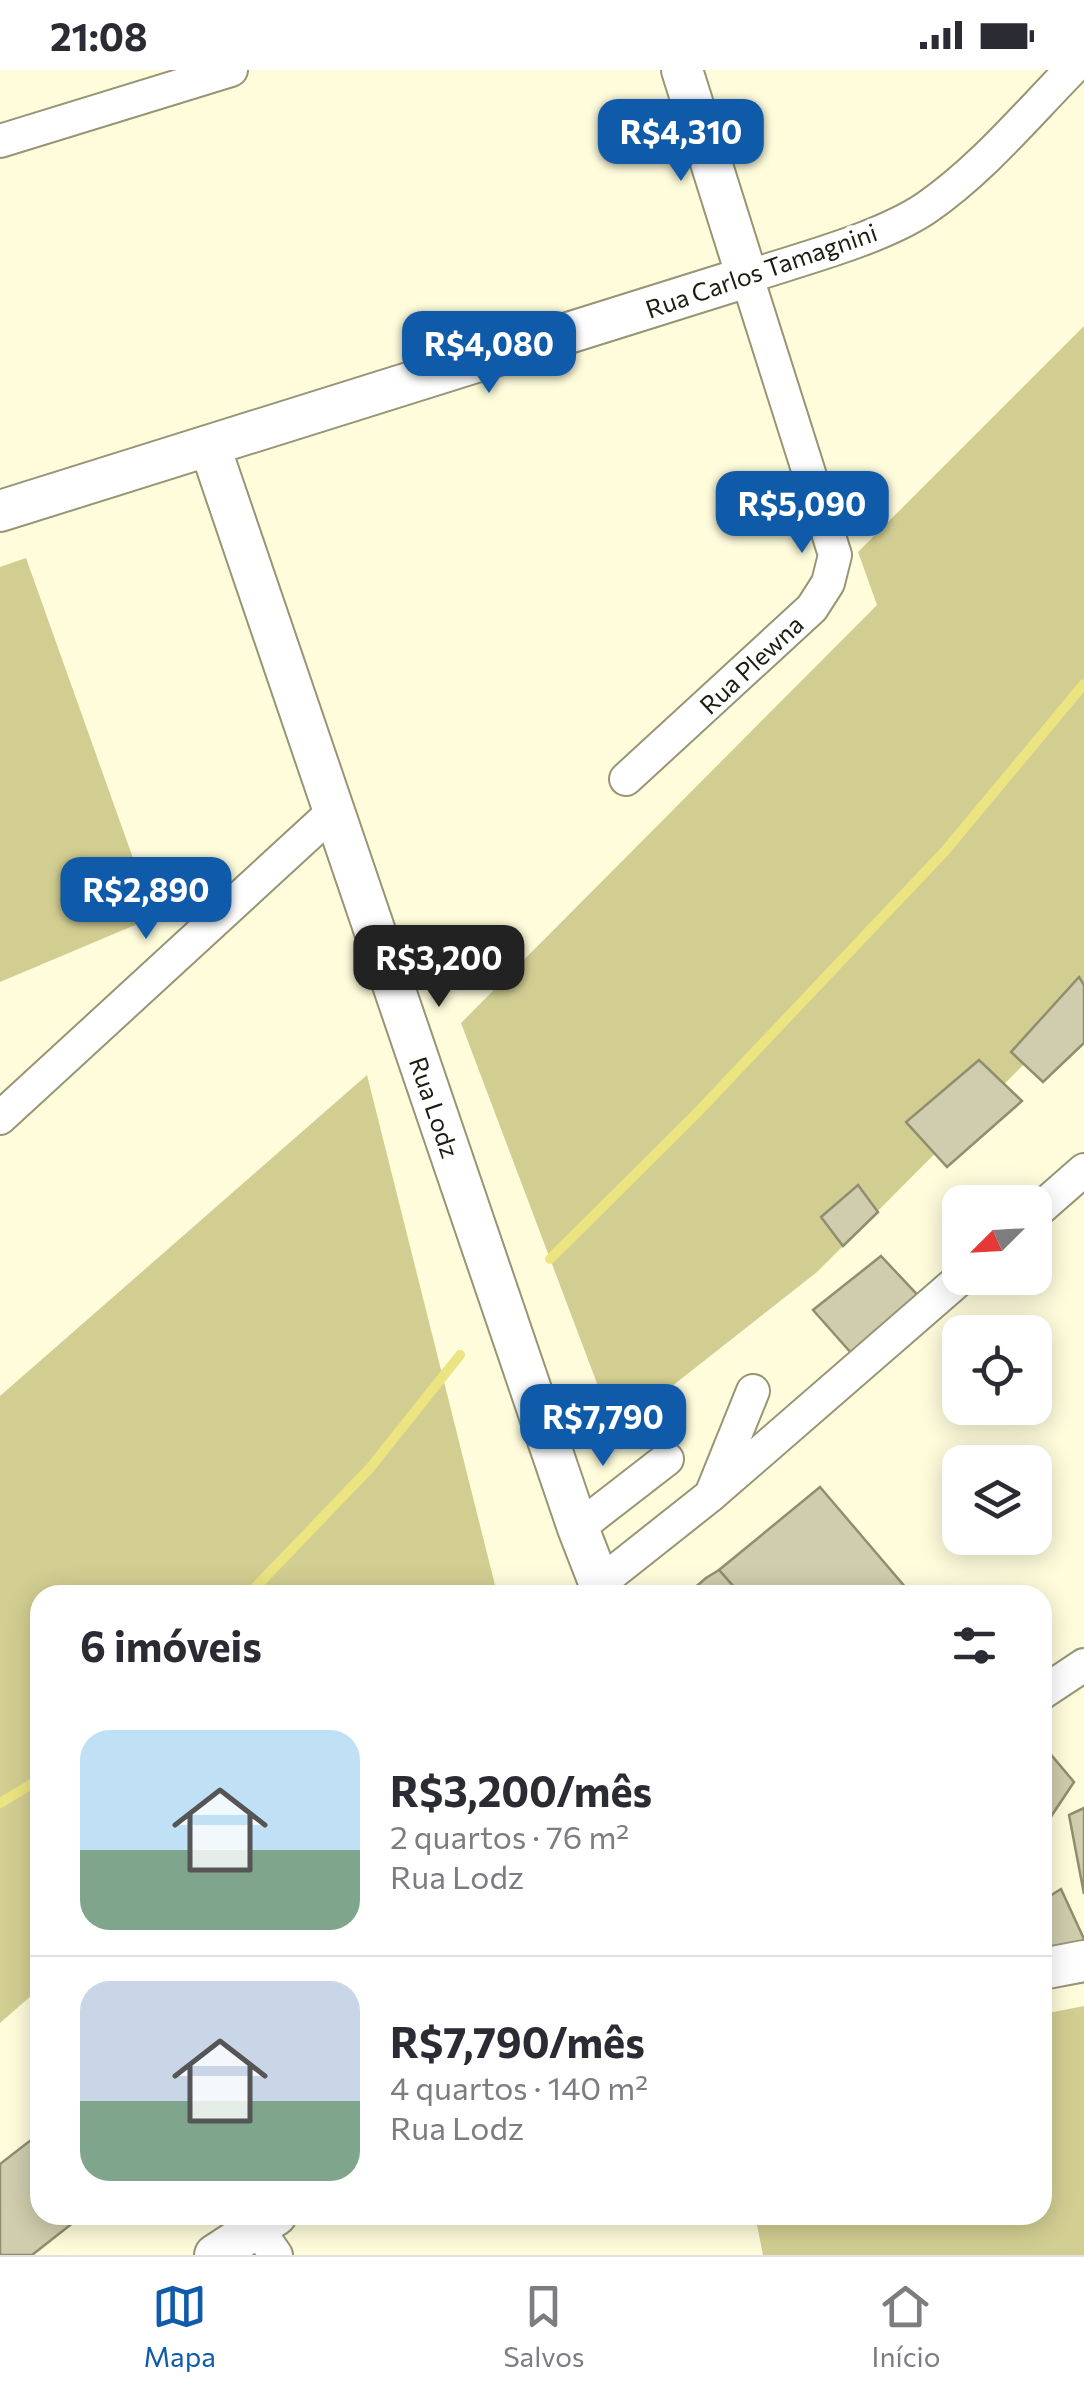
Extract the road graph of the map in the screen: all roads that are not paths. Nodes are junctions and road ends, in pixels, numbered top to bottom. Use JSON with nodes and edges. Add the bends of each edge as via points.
{"nodes":[{"id":1,"x":231,"y":70,"type":"edge"},
{"id":2,"x":682,"y":70,"type":"edge"},
{"id":3,"x":1071,"y":70,"type":"edge"},
{"id":4,"x":0,"y":141,"type":"edge"},
{"id":5,"x":746,"y":277,"type":"junction"},
{"id":6,"x":210,"y":447,"type":"junction"},
{"id":7,"x":0,"y":512,"type":"edge"},
{"id":8,"x":626,"y":779,"type":"dead end"},
{"id":9,"x":334,"y":811,"type":"junction"},
{"id":10,"x":0,"y":1118,"type":"edge"},
{"id":11,"x":1084,"y":1170,"type":"edge"},
{"id":12,"x":1052,"y":1198,"type":"edge"},
{"id":13,"x":942,"y":1294,"type":"edge"},
{"id":14,"x":753,"y":1390,"type":"dead end"},
{"id":15,"x":667,"y":1459,"type":"dead end"},
{"id":16,"x":711,"y":1495,"type":"junction"},
{"id":17,"x":578,"y":1528,"type":"junction"},
{"id":18,"x":600,"y":1585,"type":"edge"},
{"id":19,"x":607,"y":1585,"type":"edge"},
{"id":20,"x":1084,"y":1664,"type":"edge"},
{"id":21,"x":1052,"y":1686,"type":"edge"},
{"id":22,"x":1084,"y":1961,"type":"edge"},
{"id":23,"x":1052,"y":1967,"type":"edge"},
{"id":24,"x":270,"y":2233,"type":"edge"},
{"id":25,"x":215,"y":2255,"type":"edge"}],
"edges":[{"from":1,"to":4,"type":"street"},
{"from":2,"to":5,"type":"street","name":"Rua Plewna"},
{"from":3,"to":5,"type":"street","name":"Rua Carlos Tamagnini","via":[[965,178],[924,210]]},
{"from":5,"to":6,"type":"street","name":"Rua Carlos Tamagnini"},
{"from":5,"to":8,"type":"street","name":"Rua Plewna","via":[[835,556],[812,608]]},
{"from":6,"to":7,"type":"street","name":"Rua Carlos Tamagnini"},
{"from":6,"to":9,"type":"street","name":"Rua Lodz"},
{"from":9,"to":10,"type":"street"},
{"from":9,"to":17,"type":"street","name":"Rua Lodz"},
{"from":11,"to":12,"type":"street"},
{"from":13,"to":16,"type":"street"},
{"from":14,"to":16,"type":"street"},
{"from":15,"to":17,"type":"street"},
{"from":16,"to":19,"type":"street"},
{"from":17,"to":18,"type":"street","name":"Rua Lodz"},
{"from":20,"to":21,"type":"street"},
{"from":22,"to":23,"type":"street"},
{"from":24,"to":25,"type":"street"}]}
